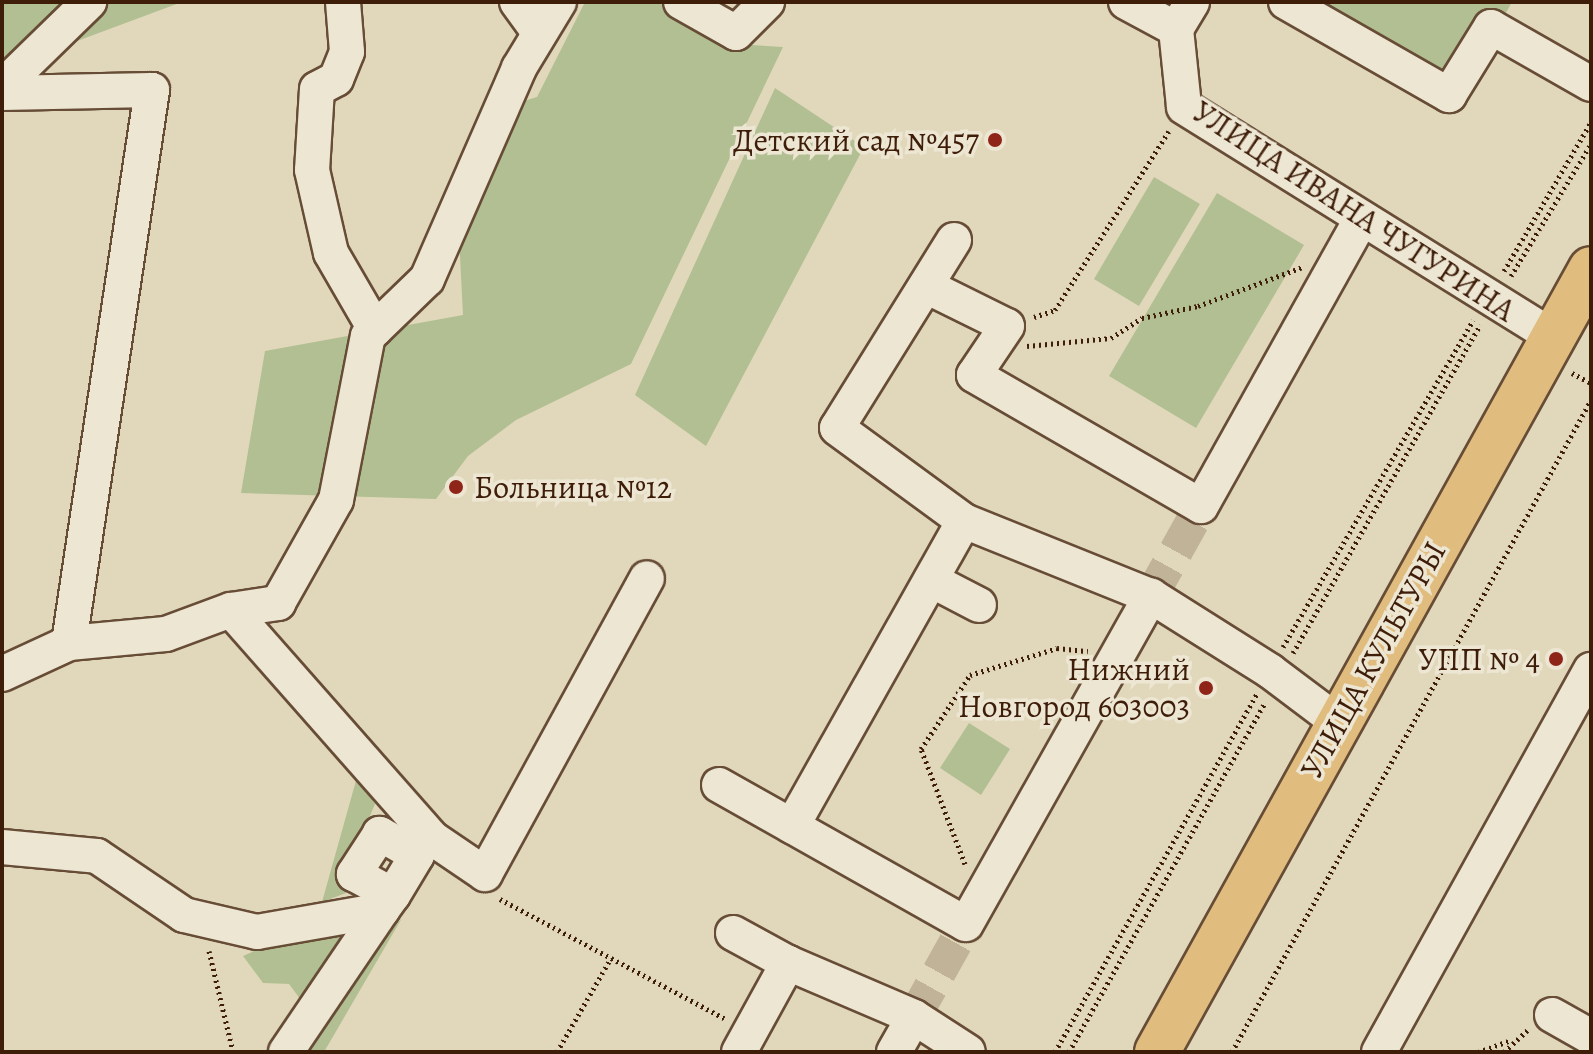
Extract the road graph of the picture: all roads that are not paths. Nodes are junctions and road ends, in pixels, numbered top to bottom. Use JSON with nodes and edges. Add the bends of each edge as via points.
{"nodes":[{"id":1,"x":89,"y":2,"type":"edge"},
{"id":2,"x":343,"y":2,"type":"edge"},
{"id":3,"x":517,"y":2,"type":"edge"},
{"id":4,"x":559,"y":2,"type":"edge"},
{"id":5,"x":681,"y":2,"type":"edge"},
{"id":6,"x":767,"y":2,"type":"edge"},
{"id":7,"x":1126,"y":2,"type":"edge"},
{"id":8,"x":1286,"y":2,"type":"edge"},
{"id":9,"x":1496,"y":15,"type":"edge"},
{"id":10,"x":1184,"y":16,"type":"edge"},
{"id":11,"x":537,"y":30,"type":"junction"},
{"id":12,"x":1591,"y":84,"type":"edge"},
{"id":13,"x":2,"y":90,"type":"edge"},
{"id":14,"x":1360,"y":221,"type":"junction"},
{"id":15,"x":954,"y":240,"type":"dead end"},
{"id":16,"x":1591,"y":269,"type":"edge"},
{"id":17,"x":926,"y":286,"type":"junction"},
{"id":18,"x":375,"y":329,"type":"junction"},
{"id":19,"x":1553,"y":337,"type":"junction"},
{"id":20,"x":964,"y":521,"type":"junction"},
{"id":21,"x":647,"y":578,"type":"dead end"},
{"id":22,"x":931,"y":580,"type":"junction"},
{"id":23,"x":1151,"y":596,"type":"junction"},
{"id":24,"x":979,"y":605,"type":"dead end"},
{"id":25,"x":231,"y":610,"type":"junction"},
{"id":26,"x":69,"y":643,"type":"junction"},
{"id":27,"x":1591,"y":670,"type":"edge"},
{"id":28,"x":2,"y":674,"type":"edge"},
{"id":29,"x":1338,"y":722,"type":"junction"},
{"id":30,"x":719,"y":785,"type":"dead end"},
{"id":31,"x":792,"y":826,"type":"junction"},
{"id":32,"x":2,"y":847,"type":"edge"},
{"id":33,"x":733,"y":933,"type":"dead end"},
{"id":34,"x":788,"y":963,"type":"junction"},
{"id":35,"x":1552,"y":1015,"type":"dead end"},
{"id":36,"x":914,"y":1017,"type":"junction"},
{"id":37,"x":1591,"y":1037,"type":"edge"},
{"id":38,"x":744,"y":1042,"type":"edge"},
{"id":39,"x":286,"y":1052,"type":"edge"},
{"id":40,"x":894,"y":1052,"type":"edge"},
{"id":41,"x":968,"y":1052,"type":"edge"},
{"id":42,"x":1157,"y":1052,"type":"edge"},
{"id":43,"x":1379,"y":1052,"type":"edge"}],
"edges":[{"from":1,"to":13,"type":"street"},
{"from":2,"to":18,"type":"street","via":[[347,52],[336,79],[317,89],[312,170],[331,253]]},
{"from":3,"to":11,"type":"street"},
{"from":4,"to":11,"type":"street"},
{"from":5,"to":6,"type":"street","via":[[736,33]]},
{"from":7,"to":10,"type":"street","name":"УЛИЦА ИВАНА ЧУГУРИНА"},
{"from":8,"to":9,"type":"street","via":[[1449,95]]},
{"from":9,"to":12,"type":"street"},
{"from":10,"to":14,"type":"street","name":"УЛИЦА ИВАНА ЧУГУРИНА","via":[[1184,107]]},
{"from":11,"to":18,"type":"street","via":[[427,279]]},
{"from":13,"to":26,"type":"street","via":[[152,90]]},
{"from":14,"to":17,"type":"street","via":[[1201,506],[974,375],[999,338]]},
{"from":14,"to":19,"type":"street","name":"УЛИЦА ИВАНА ЧУГУРИНА"},
{"from":15,"to":17,"type":"street"},
{"from":16,"to":19,"type":"main road","name":"УЛИЦА КУЛЬТУРЫ"},
{"from":17,"to":20,"type":"street","via":[[837,428]]},
{"from":18,"to":25,"type":"street","via":[[368,336],[336,500],[278,603]]},
{"from":19,"to":29,"type":"main road","name":"УЛИЦА КУЛЬТУРЫ"},
{"from":20,"to":22,"type":"street"},
{"from":20,"to":23,"type":"street"},
{"from":21,"to":25,"type":"street","via":[[485,874],[432,838]]},
{"from":22,"to":24,"type":"street"},
{"from":22,"to":31,"type":"street"},
{"from":23,"to":29,"type":"street","via":[[1274,674]]},
{"from":23,"to":31,"type":"street","via":[[966,924]]},
{"from":25,"to":26,"type":"street","via":[[166,634]]},
{"from":26,"to":28,"type":"street"},
{"from":27,"to":43,"type":"street"},
{"from":29,"to":42,"type":"main road","name":"УЛИЦА КУЛЬТУРЫ"},
{"from":30,"to":31,"type":"street"},
{"from":32,"to":39,"type":"street","via":[[97,856],[184,915],[257,932],[388,902]]},
{"from":33,"to":34,"type":"street"},
{"from":34,"to":36,"type":"street"},
{"from":34,"to":38,"type":"street"},
{"from":35,"to":37,"type":"street"},
{"from":36,"to":40,"type":"street"},
{"from":36,"to":41,"type":"street"}]}
